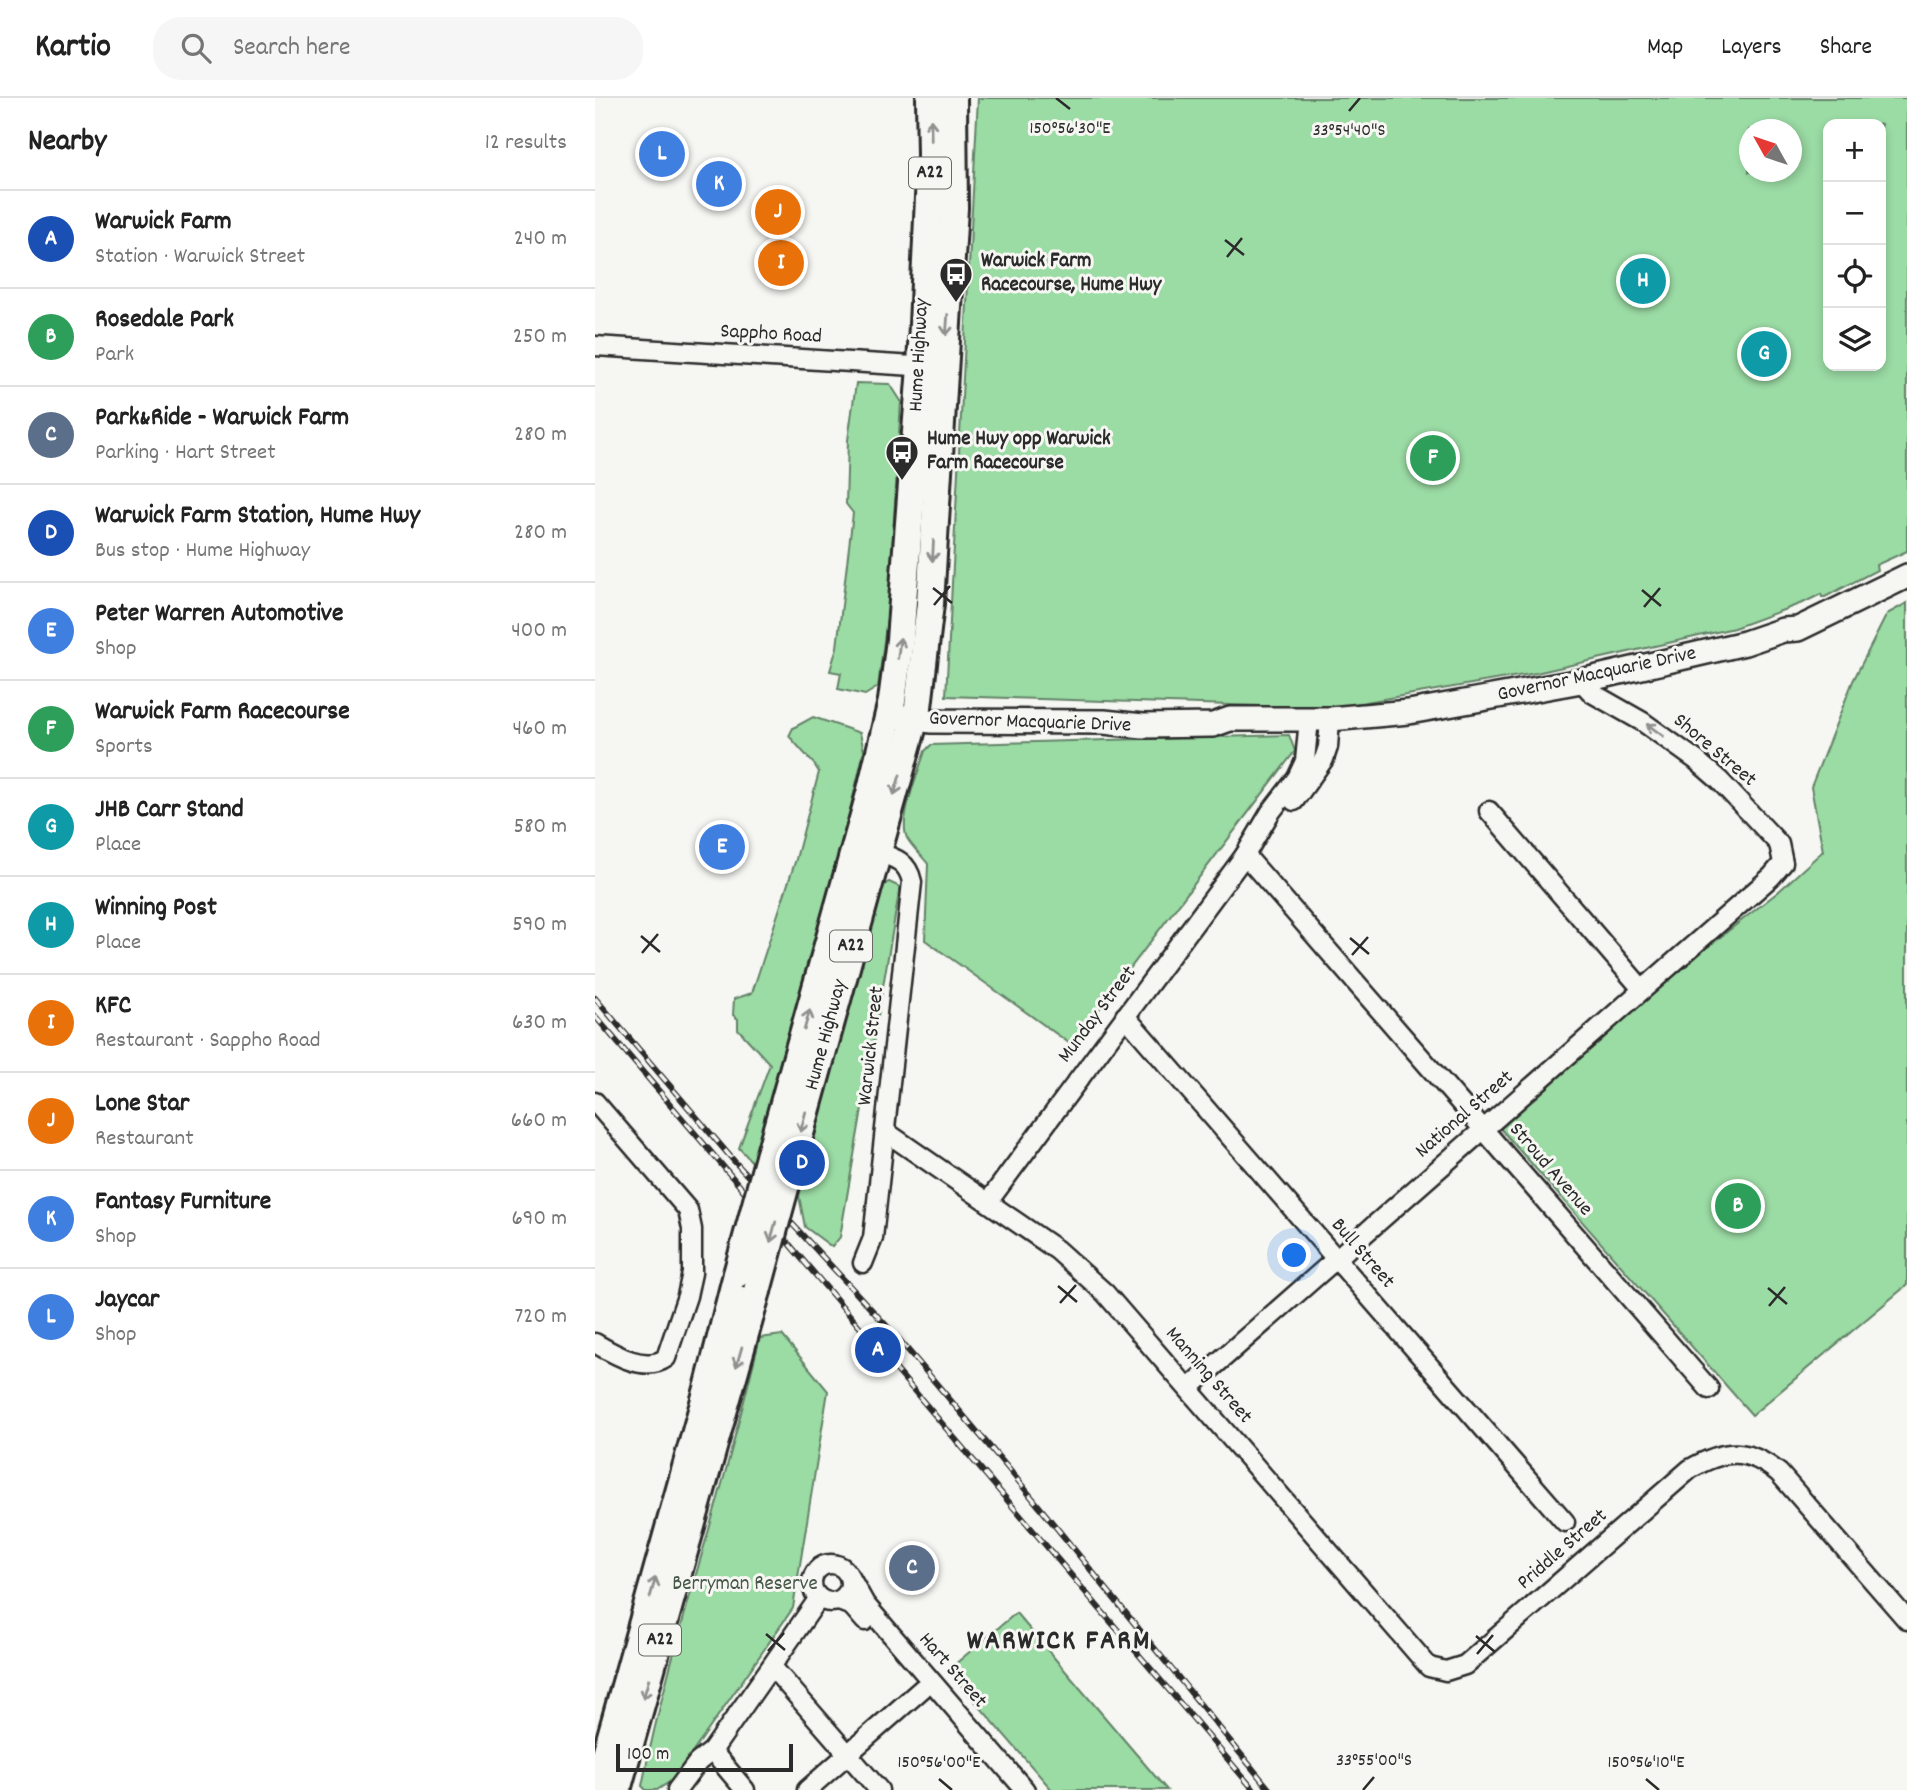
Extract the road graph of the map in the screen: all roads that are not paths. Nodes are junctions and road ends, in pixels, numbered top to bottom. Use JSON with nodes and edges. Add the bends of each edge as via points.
{"nodes":[{"id":1,"x":930,"y":98,"type":"edge"},
{"id":2,"x":953,"y":98,"type":"edge"},
{"id":3,"x":595,"y":346,"type":"edge"},
{"id":4,"x":932,"y":367,"type":"junction"},
{"id":5,"x":1907,"y":565,"type":"edge"},
{"id":6,"x":1907,"y":576,"type":"edge"},
{"id":7,"x":1783,"y":630,"type":"junction"},
{"id":8,"x":1581,"y":681,"type":"junction"},
{"id":9,"x":889,"y":715,"type":"junction"},
{"id":10,"x":916,"y":719,"type":"junction"},
{"id":11,"x":1319,"y":726,"type":"junction"},
{"id":12,"x":1489,"y":811,"type":"dead end"},
{"id":13,"x":877,"y":852,"type":"junction"},
{"id":14,"x":1245,"y":855,"type":"junction"},
{"id":15,"x":1771,"y":877,"type":"joint"},
{"id":16,"x":1642,"y":989,"type":"junction"},
{"id":17,"x":1125,"y":1016,"type":"junction"},
{"id":18,"x":595,"y":1102,"type":"edge"},
{"id":19,"x":1484,"y":1129,"type":"junction"},
{"id":20,"x":885,"y":1132,"type":"junction"},
{"id":21,"x":988,"y":1202,"type":"junction"},
{"id":22,"x":1335,"y":1258,"type":"junction"},
{"id":23,"x":863,"y":1264,"type":"dead end"},
{"id":24,"x":747,"y":1283,"type":"junction"},
{"id":25,"x":595,"y":1343,"type":"edge"},
{"id":26,"x":1189,"y":1388,"type":"junction"},
{"id":27,"x":1709,"y":1389,"type":"dead end"},
{"id":28,"x":1565,"y":1522,"type":"dead end"},
{"id":29,"x":850,"y":1577,"type":"junction"},
{"id":30,"x":819,"y":1598,"type":"junction"},
{"id":31,"x":839,"y":1601,"type":"junction"},
{"id":32,"x":1907,"y":1620,"type":"edge"},
{"id":33,"x":1465,"y":1665,"type":"joint"},
{"id":34,"x":772,"y":1668,"type":"junction"},
{"id":35,"x":923,"y":1688,"type":"junction"},
{"id":36,"x":631,"y":1740,"type":"junction"},
{"id":37,"x":712,"y":1751,"type":"junction"},
{"id":38,"x":848,"y":1754,"type":"junction"},
{"id":39,"x":681,"y":1788,"type":"edge"},
{"id":40,"x":596,"y":1790,"type":"edge"},
{"id":41,"x":617,"y":1790,"type":"edge"},
{"id":42,"x":629,"y":1790,"type":"edge"},
{"id":43,"x":745,"y":1790,"type":"edge"},
{"id":44,"x":807,"y":1790,"type":"edge"},
{"id":45,"x":879,"y":1790,"type":"edge"},
{"id":46,"x":1012,"y":1790,"type":"edge"},
{"id":47,"x":1025,"y":1790,"type":"edge"}],
"edges":[{"from":4,"to":1,"type":"highway","name":"Hume Highway","number":"A22","one_way":true},
{"from":2,"to":4,"type":"highway","name":"Hume Highway","number":"A22","one_way":true,"via":[[954,208]]},
{"from":3,"to":4,"type":"street","name":"Sappho Road"},
{"from":9,"to":4,"type":"highway","name":"Hume Highway","number":"A22","one_way":true},
{"from":4,"to":10,"type":"highway","name":"Hume Highway","number":"A22","one_way":true,"via":[[930,604]]},
{"from":5,"to":7,"type":"main road","name":"Governor Macquarie Drive"},
{"from":6,"to":7,"type":"main road","name":"Governor Macquarie Drive","via":[[1798,629]]},
{"from":7,"to":8,"type":"main road","name":"Governor Macquarie Drive"},
{"from":8,"to":11,"type":"main road","name":"Governor Macquarie Drive"},
{"from":15,"to":8,"type":"street","name":"Shore Street","one_way":true,"via":[[1783,863],[1779,844],[1756,817],[1696,760],[1592,693]]},
{"from":9,"to":10,"type":"main road","name":"Governor Macquarie Drive"},
{"from":24,"to":9,"type":"highway","name":"Hume Highway","number":"A22","one_way":true,"bridge":true,"via":[[769,1157]]},
{"from":10,"to":11,"type":"main road","name":"Governor Macquarie Drive","via":[[1143,726],[1213,725],[1230,719]]},
{"from":10,"to":13,"type":"highway","name":"Hume Highway","number":"A22","one_way":true},
{"from":11,"to":14,"type":"street","name":"Munday Street","via":[[1328,747],[1324,759],[1281,819]]},
{"from":12,"to":16,"type":"street"},
{"from":13,"to":20,"type":"street","name":"Warwick Street","via":[[904,863],[912,882]]},
{"from":13,"to":24,"type":"highway","name":"Hume Highway","number":"A22","one_way":true,"bridge":true,"via":[[789,1173]]},
{"from":14,"to":17,"type":"street","name":"Munday Street"},
{"from":14,"to":19,"type":"street","name":"Stroud Avenue"},
{"from":15,"to":16,"type":"street","name":"National Street"},
{"from":16,"to":19,"type":"street","name":"National Street"},
{"from":17,"to":21,"type":"street","name":"Munday Street"},
{"from":17,"to":22,"type":"street","name":"Bull Street"},
{"from":18,"to":25,"type":"street","via":[[688,1210],[692,1240],[692,1273],[669,1352],[661,1362],[620,1357]]},
{"from":19,"to":22,"type":"street","name":"National Street"},
{"from":19,"to":27,"type":"street","name":"Stroud Avenue"},
{"from":20,"to":21,"type":"street","name":"Manning Street"},
{"from":20,"to":23,"type":"street","name":"Warwick Street","via":[[873,1238]]},
{"from":21,"to":26,"type":"street","name":"Manning Street","via":[[1080,1268]]},
{"from":22,"to":26,"type":"street","name":"National Street"},
{"from":22,"to":28,"type":"street","name":"Bull Street"},
{"from":24,"to":36,"type":"highway","name":"Hume Highway","number":"A22","one_way":true},
{"from":40,"to":24,"type":"highway","name":"Hume Highway","number":"A22","one_way":true,"via":[[706,1398]]},
{"from":26,"to":33,"type":"street","name":"Manning Street","via":[[1422,1660],[1436,1670]]},
{"from":29,"to":30,"type":"street","via":[[840,1565],[821,1566],[812,1582]]},
{"from":29,"to":31,"type":"street","via":[[850,1588]]},
{"from":29,"to":47,"type":"street","name":"Hart Street","via":[[865,1604]]},
{"from":30,"to":31,"type":"street"},
{"from":30,"to":34,"type":"street"},
{"from":31,"to":35,"type":"street","name":"Hart Street","via":[[857,1611]]},
{"from":32,"to":33,"type":"street","name":"Priddle Street","via":[[1790,1484],[1767,1463],[1738,1453],[1720,1455],[1690,1469]]},
{"from":34,"to":37,"type":"street"},
{"from":34,"to":38,"type":"street"},
{"from":35,"to":38,"type":"street"},
{"from":35,"to":46,"type":"street","name":"Hart Street"},
{"from":36,"to":41,"type":"highway","name":"Hume Highway","number":"A22"},
{"from":36,"to":42,"type":"street","via":[[638,1755]]},
{"from":37,"to":39,"type":"street","via":[[706,1768]]},
{"from":37,"to":43,"type":"street"},
{"from":38,"to":44,"type":"street"},
{"from":38,"to":45,"type":"street"}]}
